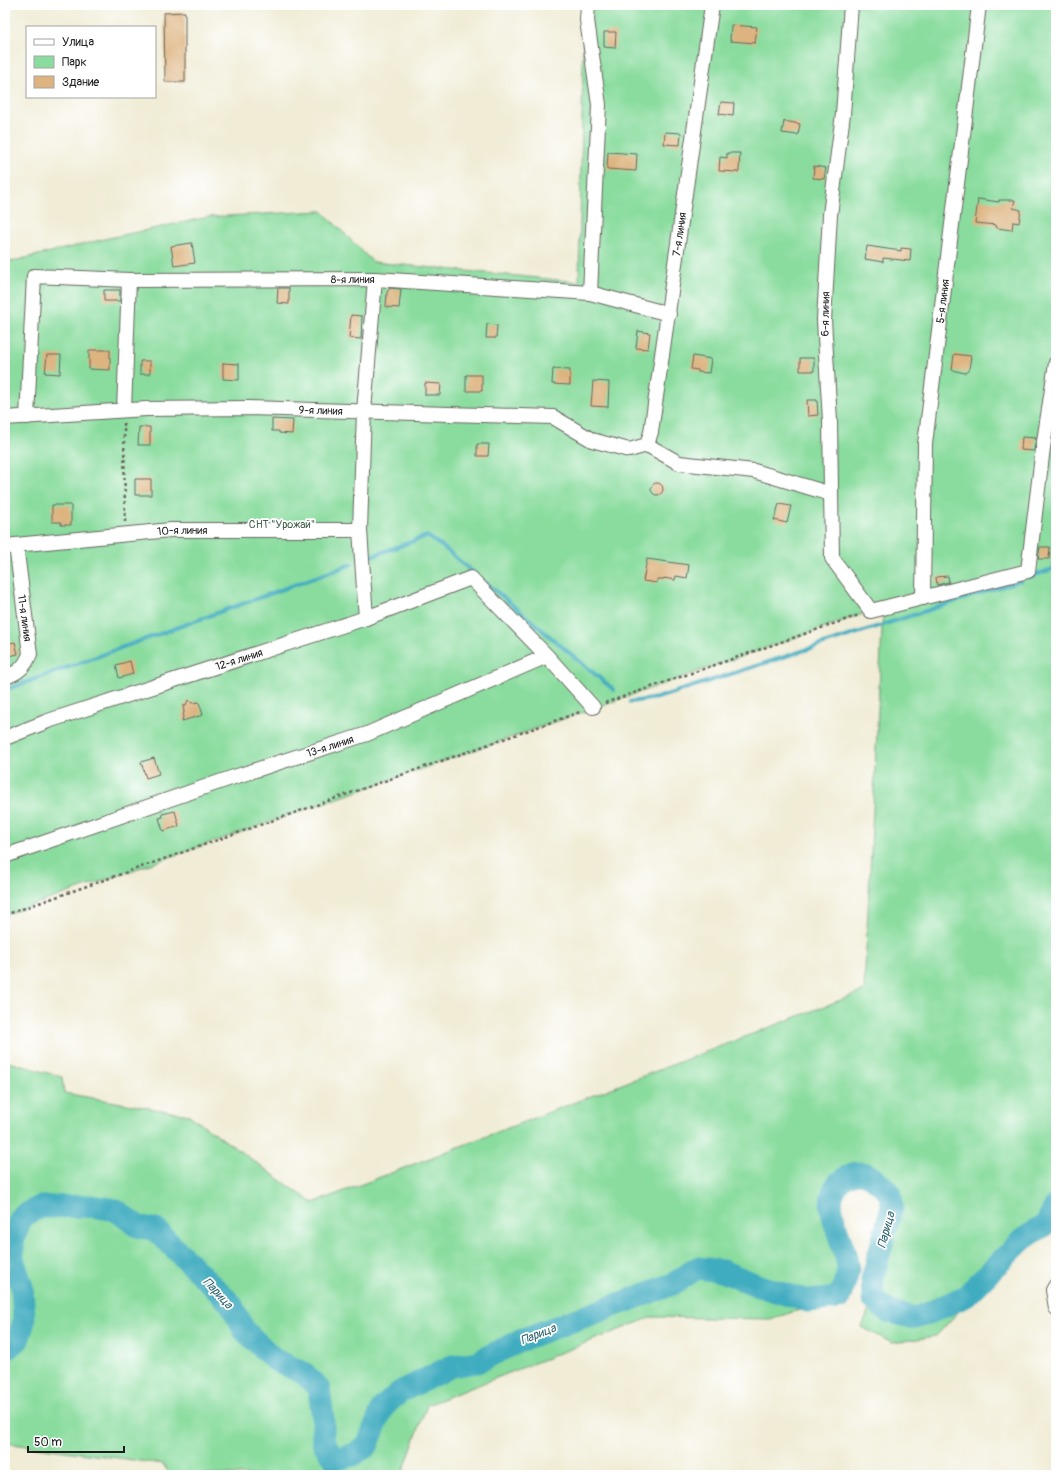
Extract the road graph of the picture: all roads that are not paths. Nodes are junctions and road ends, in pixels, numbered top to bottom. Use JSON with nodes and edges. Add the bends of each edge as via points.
{"nodes":[{"id":1,"x":588,"y":5,"type":"edge"},
{"id":2,"x":712,"y":5,"type":"edge"},
{"id":3,"x":851,"y":5,"type":"edge"},
{"id":4,"x":979,"y":5,"type":"edge"},
{"id":5,"x":375,"y":279,"type":"junction"},
{"id":6,"x":129,"y":280,"type":"junction"},
{"id":7,"x":590,"y":293,"type":"junction"},
{"id":8,"x":669,"y":314,"type":"junction"},
{"id":9,"x":1056,"y":363,"type":"edge"},
{"id":10,"x":124,"y":410,"type":"junction"},
{"id":11,"x":364,"y":411,"type":"junction"},
{"id":12,"x":27,"y":417,"type":"junction"},
{"id":13,"x":5,"y":418,"type":"edge"},
{"id":14,"x":647,"y":445,"type":"junction"},
{"id":15,"x":831,"y":494,"type":"junction"},
{"id":16,"x":360,"y":530,"type":"junction"},
{"id":17,"x":10,"y":546,"type":"edge"},
{"id":18,"x":923,"y":598,"type":"junction"},
{"id":19,"x":366,"y":618,"type":"junction"},
{"id":20,"x":547,"y":656,"type":"junction"},
{"id":21,"x":5,"y":677,"type":"edge"},
{"id":22,"x":593,"y":707,"type":"road end"},
{"id":23,"x":5,"y":738,"type":"edge"},
{"id":24,"x":5,"y":856,"type":"edge"},
{"id":25,"x":1056,"y":1285,"type":"edge"},
{"id":26,"x":1056,"y":1308,"type":"edge"}],
"edges":[{"from":1,"to":7,"type":"street","via":[[587,20],[599,105]]},
{"from":2,"to":8,"type":"street","name":"7-я линия"},
{"from":3,"to":15,"type":"street","name":"6-я линия","via":[[843,114],[830,215],[824,320]]},
{"from":4,"to":18,"type":"street","name":"5-я линия","via":[[925,444]]},
{"from":5,"to":6,"type":"street","name":"8-я линия"},
{"from":5,"to":7,"type":"street","name":"8-я линия"},
{"from":5,"to":11,"type":"street"},
{"from":6,"to":10,"type":"street"},
{"from":6,"to":12,"type":"street","name":"8-я линия","via":[[34,276]]},
{"from":7,"to":8,"type":"street","name":"8-я линия"},
{"from":8,"to":14,"type":"street","name":"7-я линия"},
{"from":9,"to":18,"type":"street","via":[[1028,571]]},
{"from":10,"to":11,"type":"street","name":"9-я линия","via":[[248,408]]},
{"from":10,"to":12,"type":"street","name":"9-я линия"},
{"from":11,"to":14,"type":"street","name":"9-я линия","via":[[553,417],[592,440],[629,450]]},
{"from":11,"to":16,"type":"street"},
{"from":12,"to":13,"type":"street","name":"9-я линия"},
{"from":14,"to":15,"type":"street","via":[[680,463],[754,471]]},
{"from":15,"to":18,"type":"street","name":"6-я линия","via":[[832,558],[871,611]]},
{"from":16,"to":17,"type":"street","name":"10-я линия","via":[[171,530]]},
{"from":16,"to":19,"type":"street"},
{"from":17,"to":21,"type":"street","name":"11-я линия","via":[[30,654],[26,664],[16,674]]},
{"from":19,"to":20,"type":"street","name":"12-я линия","via":[[471,578]]},
{"from":19,"to":23,"type":"street","name":"12-я линия","via":[[55,719]]},
{"from":20,"to":22,"type":"street"},
{"from":20,"to":24,"type":"street","name":"13-я линия","via":[[368,734]]},
{"from":25,"to":26,"type":"street","via":[[1053,1290]]}]}
